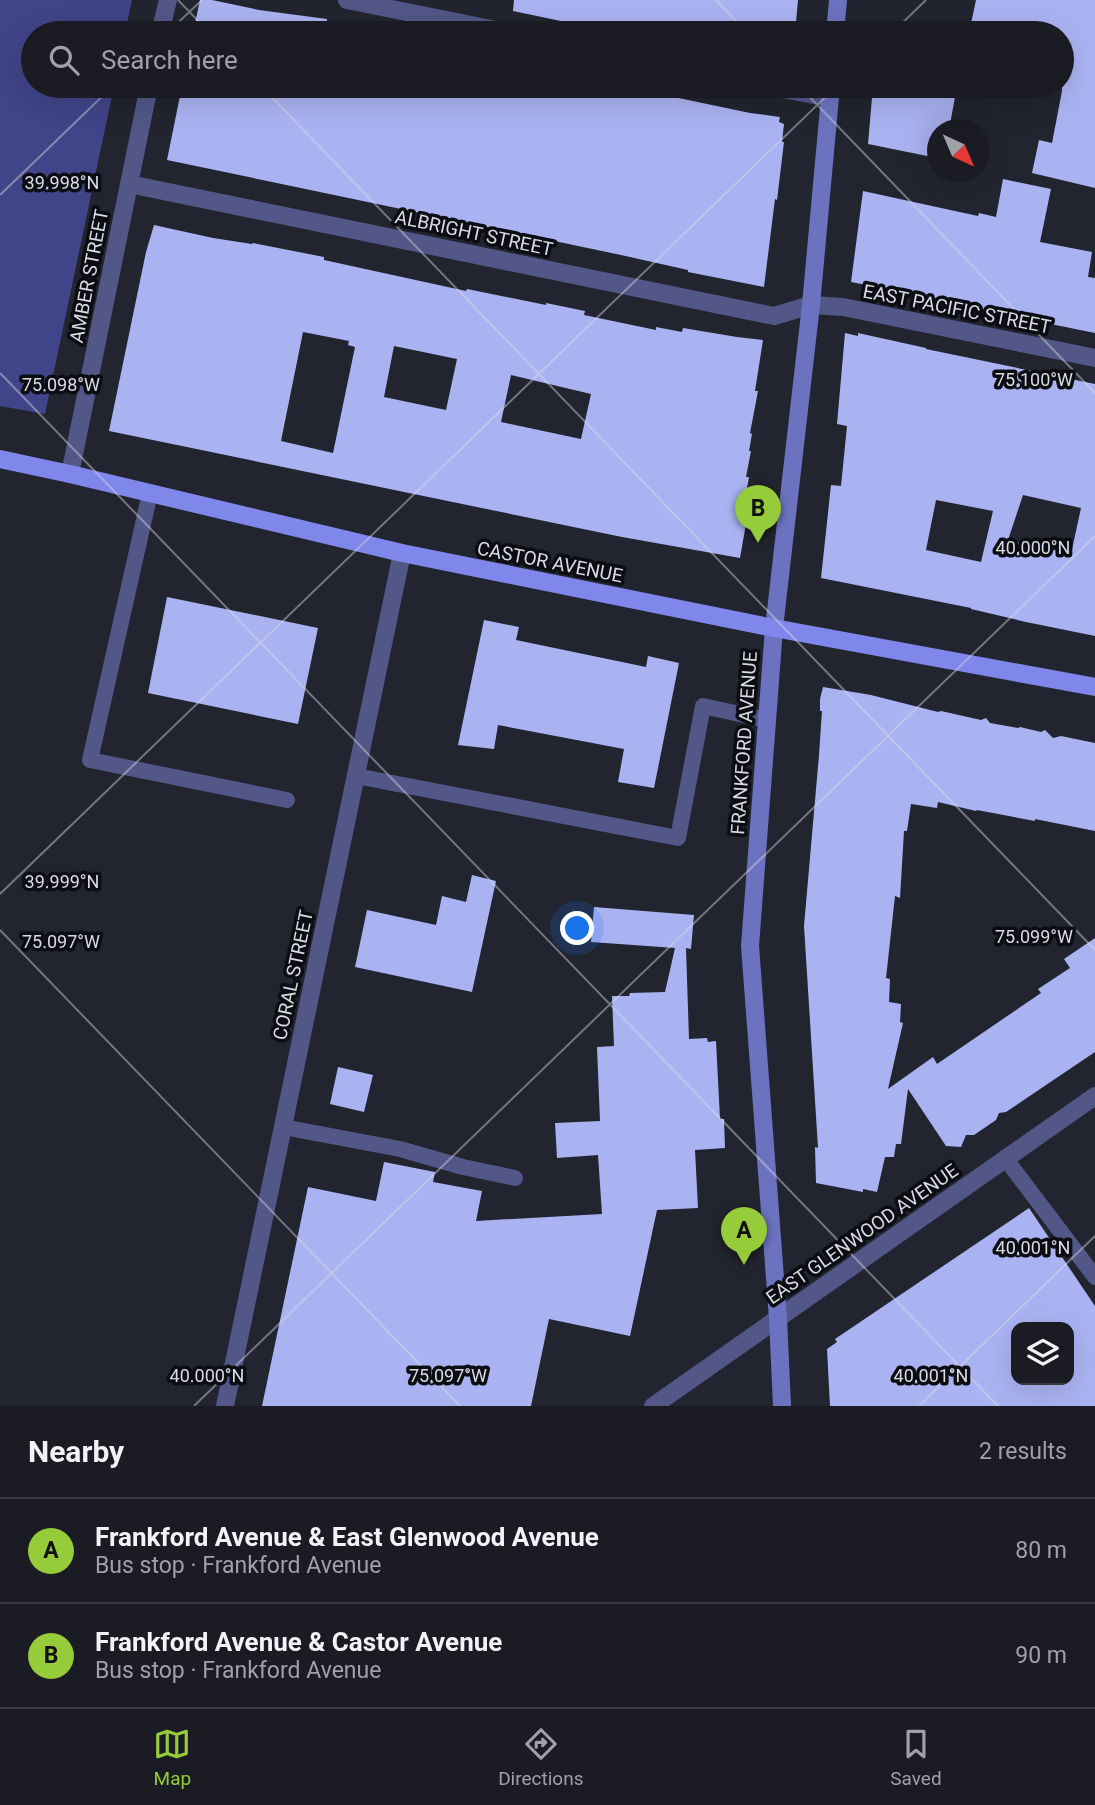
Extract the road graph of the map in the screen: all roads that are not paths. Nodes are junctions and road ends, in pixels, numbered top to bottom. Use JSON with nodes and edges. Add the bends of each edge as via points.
{"nodes":[{"id":1,"x":167,"y":0,"type":"edge"},
{"id":2,"x":346,"y":0,"type":"edge"},
{"id":3,"x":838,"y":0,"type":"edge"},
{"id":4,"x":163,"y":21,"type":"edge"},
{"id":5,"x":450,"y":21,"type":"edge"},
{"id":6,"x":836,"y":21,"type":"edge"},
{"id":7,"x":147,"y":98,"type":"edge"},
{"id":8,"x":829,"y":98,"type":"edge"},
{"id":9,"x":129,"y":184,"type":"junction"},
{"id":10,"x":811,"y":305,"type":"junction"},
{"id":11,"x":1095,"y":358,"type":"edge"},
{"id":12,"x":0,"y":459,"type":"edge"},
{"id":13,"x":70,"y":474,"type":"junction"},
{"id":14,"x":150,"y":493,"type":"junction"},
{"id":15,"x":402,"y":554,"type":"junction"},
{"id":16,"x":774,"y":628,"type":"junction"},
{"id":17,"x":1095,"y":688,"type":"edge"},
{"id":18,"x":767,"y":720,"type":"junction"},
{"id":19,"x":356,"y":776,"type":"junction"},
{"id":20,"x":287,"y":800,"type":"dead end"},
{"id":21,"x":1095,"y":1096,"type":"edge"},
{"id":22,"x":283,"y":1127,"type":"junction"},
{"id":23,"x":1005,"y":1158,"type":"junction"},
{"id":24,"x":515,"y":1178,"type":"dead end"},
{"id":25,"x":1095,"y":1276,"type":"edge"},
{"id":26,"x":778,"y":1318,"type":"junction"},
{"id":27,"x":225,"y":1406,"type":"edge"},
{"id":28,"x":653,"y":1406,"type":"edge"},
{"id":29,"x":782,"y":1406,"type":"edge"}],
"edges":[{"from":1,"to":4,"type":"street"},
{"from":2,"to":5,"type":"street"},
{"from":3,"to":6,"type":"main road"},
{"from":7,"to":9,"type":"street","name":"AMBER STREET"},
{"from":8,"to":10,"type":"main road","name":"FRANKFORD AVENUE"},
{"from":9,"to":10,"type":"street","name":"ALBRIGHT STREET","via":[[774,316]]},
{"from":9,"to":13,"type":"street","name":"AMBER STREET"},
{"from":10,"to":11,"type":"street","name":"EAST PACIFIC STREET","via":[[843,307]]},
{"from":10,"to":16,"type":"main road","name":"FRANKFORD AVENUE"},
{"from":12,"to":13,"type":"main road","name":"CASTOR AVENUE"},
{"from":13,"to":14,"type":"main road","name":"CASTOR AVENUE"},
{"from":14,"to":15,"type":"main road","name":"CASTOR AVENUE"},
{"from":14,"to":20,"type":"lane","via":[[90,760]]},
{"from":15,"to":16,"type":"main road","name":"CASTOR AVENUE"},
{"from":15,"to":19,"type":"street","name":"CORAL STREET"},
{"from":16,"to":17,"type":"main road","name":"CASTOR AVENUE"},
{"from":16,"to":18,"type":"main road","name":"FRANKFORD AVENUE"},
{"from":18,"to":19,"type":"lane","via":[[703,706],[678,838]]},
{"from":18,"to":26,"type":"main road","name":"FRANKFORD AVENUE","via":[[750,946]]},
{"from":19,"to":22,"type":"street","name":"CORAL STREET"},
{"from":21,"to":23,"type":"street","name":"EAST GLENWOOD AVENUE"},
{"from":22,"to":24,"type":"lane","via":[[400,1149]]},
{"from":22,"to":27,"type":"street","name":"CORAL STREET"},
{"from":23,"to":25,"type":"lane"},
{"from":23,"to":26,"type":"street","name":"EAST GLENWOOD AVENUE"},
{"from":26,"to":28,"type":"street","name":"EAST GLENWOOD AVENUE"},
{"from":26,"to":29,"type":"main road","name":"FRANKFORD AVENUE"}]}
